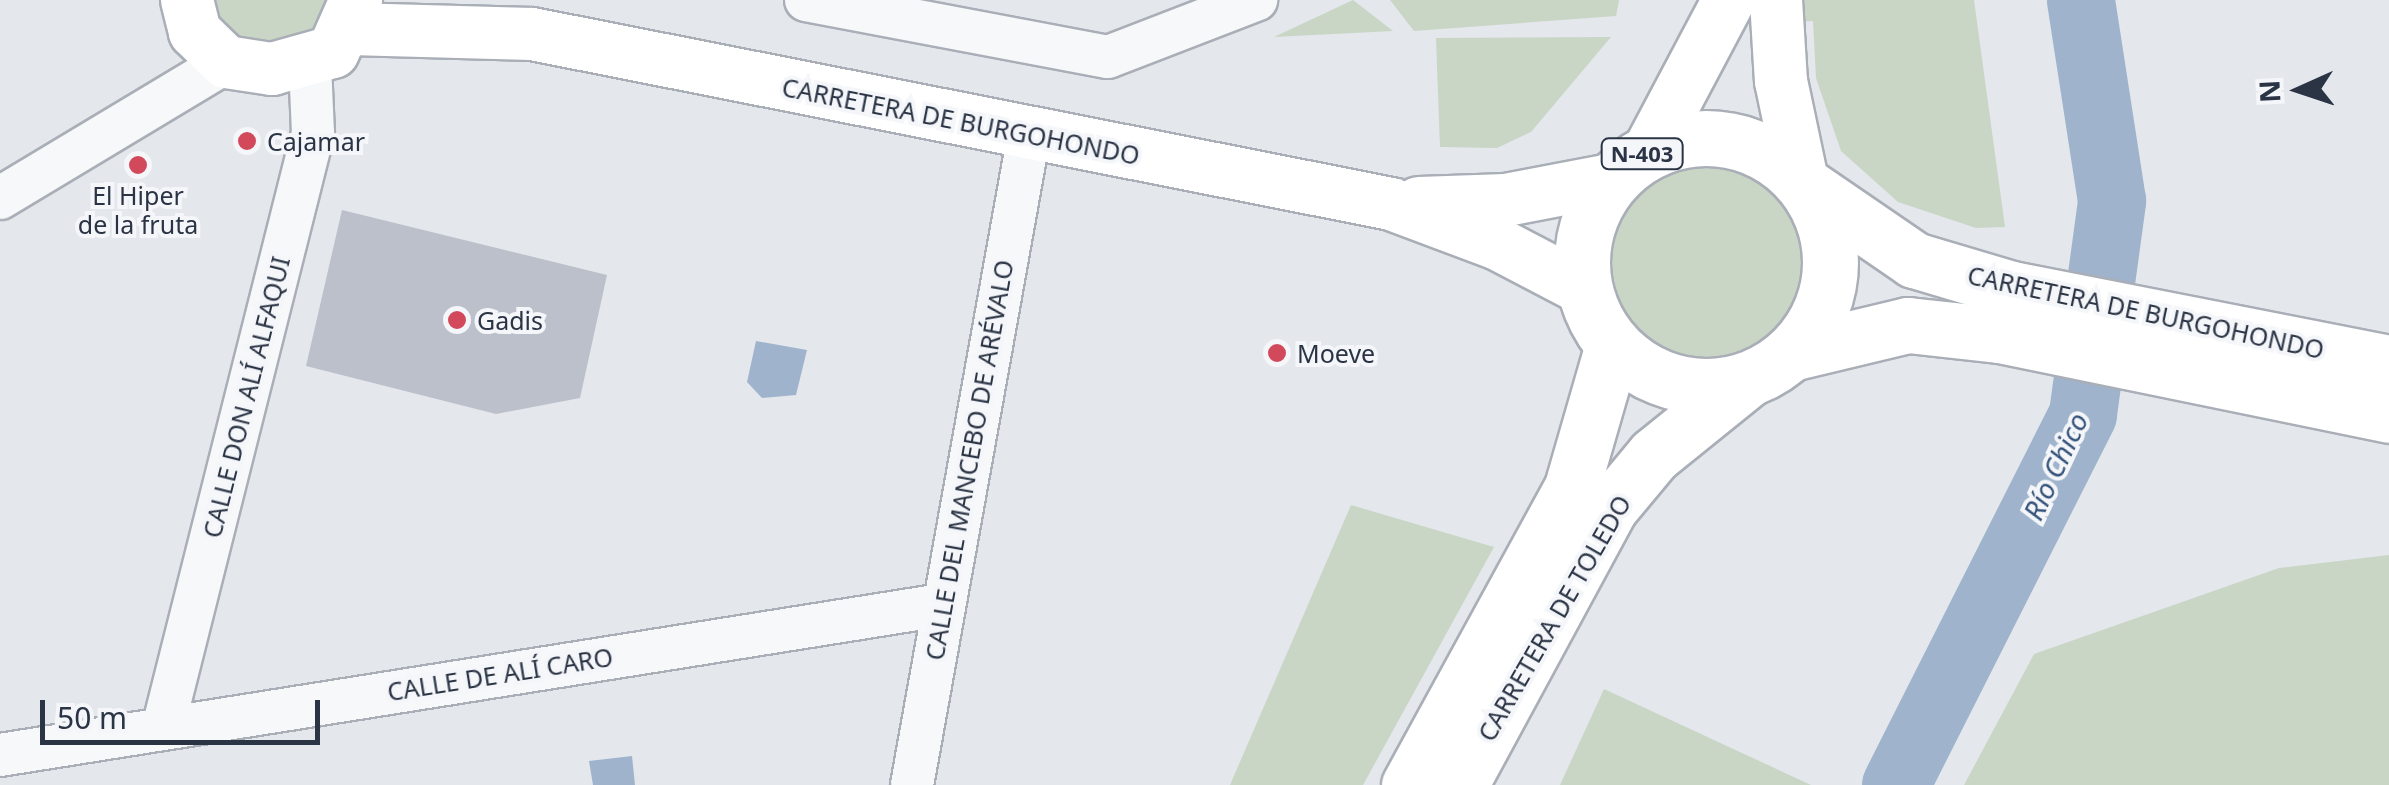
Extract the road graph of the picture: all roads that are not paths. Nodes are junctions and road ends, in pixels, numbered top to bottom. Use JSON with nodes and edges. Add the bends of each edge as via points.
{"nodes":[{"id":1,"x":187,"y":0,"type":"edge"},
{"id":2,"x":449,"y":0,"type":"edge"},
{"id":3,"x":806,"y":0,"type":"edge"},
{"id":4,"x":1729,"y":0,"type":"edge"},
{"id":5,"x":1776,"y":0,"type":"edge"},
{"id":6,"x":1246,"y":4,"type":"edge"},
{"id":7,"x":353,"y":14,"type":"edge"},
{"id":8,"x":532,"y":34,"type":"junction"},
{"id":9,"x":226,"y":62,"type":"junction"},
{"id":10,"x":310,"y":64,"type":"junction"},
{"id":11,"x":1029,"y":135,"type":"junction"},
{"id":12,"x":1631,"y":164,"type":"junction"},
{"id":13,"x":1804,"y":184,"type":"junction"},
{"id":14,"x":0,"y":198,"type":"edge"},
{"id":15,"x":1391,"y":204,"type":"junction"},
{"id":16,"x":1584,"y":289,"type":"junction"},
{"id":17,"x":2006,"y":312,"type":"junction"},
{"id":18,"x":1613,"y":345,"type":"junction"},
{"id":19,"x":2178,"y":345,"type":"junction"},
{"id":20,"x":2389,"y":362,"type":"edge"},
{"id":21,"x":1769,"y":366,"type":"junction"},
{"id":22,"x":2389,"y":415,"type":"edge"},
{"id":23,"x":942,"y":605,"type":"junction"},
{"id":24,"x":163,"y":728,"type":"junction"},
{"id":25,"x":0,"y":755,"type":"edge"},
{"id":26,"x":912,"y":785,"type":"edge"},
{"id":27,"x":1409,"y":785,"type":"edge"},
{"id":28,"x":1460,"y":785,"type":"edge"}],
"edges":[{"from":1,"to":9,"type":"main road","via":[[195,32]]},
{"from":2,"to":8,"type":"main road","name":"CARRETERA DE BURGOHONDO"},
{"from":3,"to":6,"type":"street","via":[[1108,57]]},
{"from":4,"to":12,"type":"main road"},
{"from":5,"to":13,"type":"main road","via":[[1782,81]]},
{"from":7,"to":8,"type":"main road","name":"CARRETERA DE BURGOHONDO"},
{"from":7,"to":10,"type":"main road","via":[[334,52]]},
{"from":8,"to":11,"type":"main road","name":"CARRETERA DE BURGOHONDO"},
{"from":9,"to":10,"type":"main road"},
{"from":9,"to":14,"type":"street"},
{"from":10,"to":24,"type":"street","name":"CALLE DON ALÍ ALFAQUI","via":[[313,133]]},
{"from":11,"to":15,"type":"main road","name":"CARRETERA DE BURGOHONDO"},
{"from":11,"to":23,"type":"street","name":"CALLE DEL MANCEBO DE ARÉVALO"},
{"from":12,"to":13,"type":"highway","number":"N-403","via":[[1690,137],[1732,139],[1770,154]]},
{"from":12,"to":15,"type":"main road","name":"CARRETERA DE BURGOHONDO","via":[[1506,200]]},
{"from":12,"to":16,"type":"highway","number":"N-403","via":[[1586,232]]},
{"from":13,"to":17,"type":"highway","name":"CARRETERA DE BURGOHONDO","number":"N-403","via":[[1914,260]]},
{"from":13,"to":21,"type":"highway","name":"CARRETERA DE TOLEDO","via":[[1824,218],[1828,290]]},
{"from":15,"to":16,"type":"main road","name":"CARRETERA DE BURGOHONDO","via":[[1498,244]]},
{"from":16,"to":18,"type":"highway","number":"N-403"},
{"from":17,"to":19,"type":"highway","name":"CARRETERA DE BURGOHONDO"},
{"from":17,"to":21,"type":"highway","name":"CARRETERA DE BURGOHONDO","via":[[1908,325]]},
{"from":18,"to":21,"type":"highway","via":[[1675,383]]},
{"from":18,"to":27,"type":"highway","name":"CARRETERA DE TOLEDO","via":[[1572,488]]},
{"from":19,"to":20,"type":"highway","name":"CARRETERA DE BURGOHONDO"},
{"from":19,"to":22,"type":"highway","name":"CARRETERA DE BURGOHONDO"},
{"from":21,"to":28,"type":"highway","name":"CARRETERA DE TOLEDO","via":[[1654,455],[1609,509]]},
{"from":23,"to":24,"type":"street","name":"CALLE DE ALÍ CARO"},
{"from":23,"to":26,"type":"street","name":"CALLE DEL MANCEBO DE ARÉVALO"},
{"from":24,"to":25,"type":"street","name":"CALLE DE ALÍ CARO"}]}
